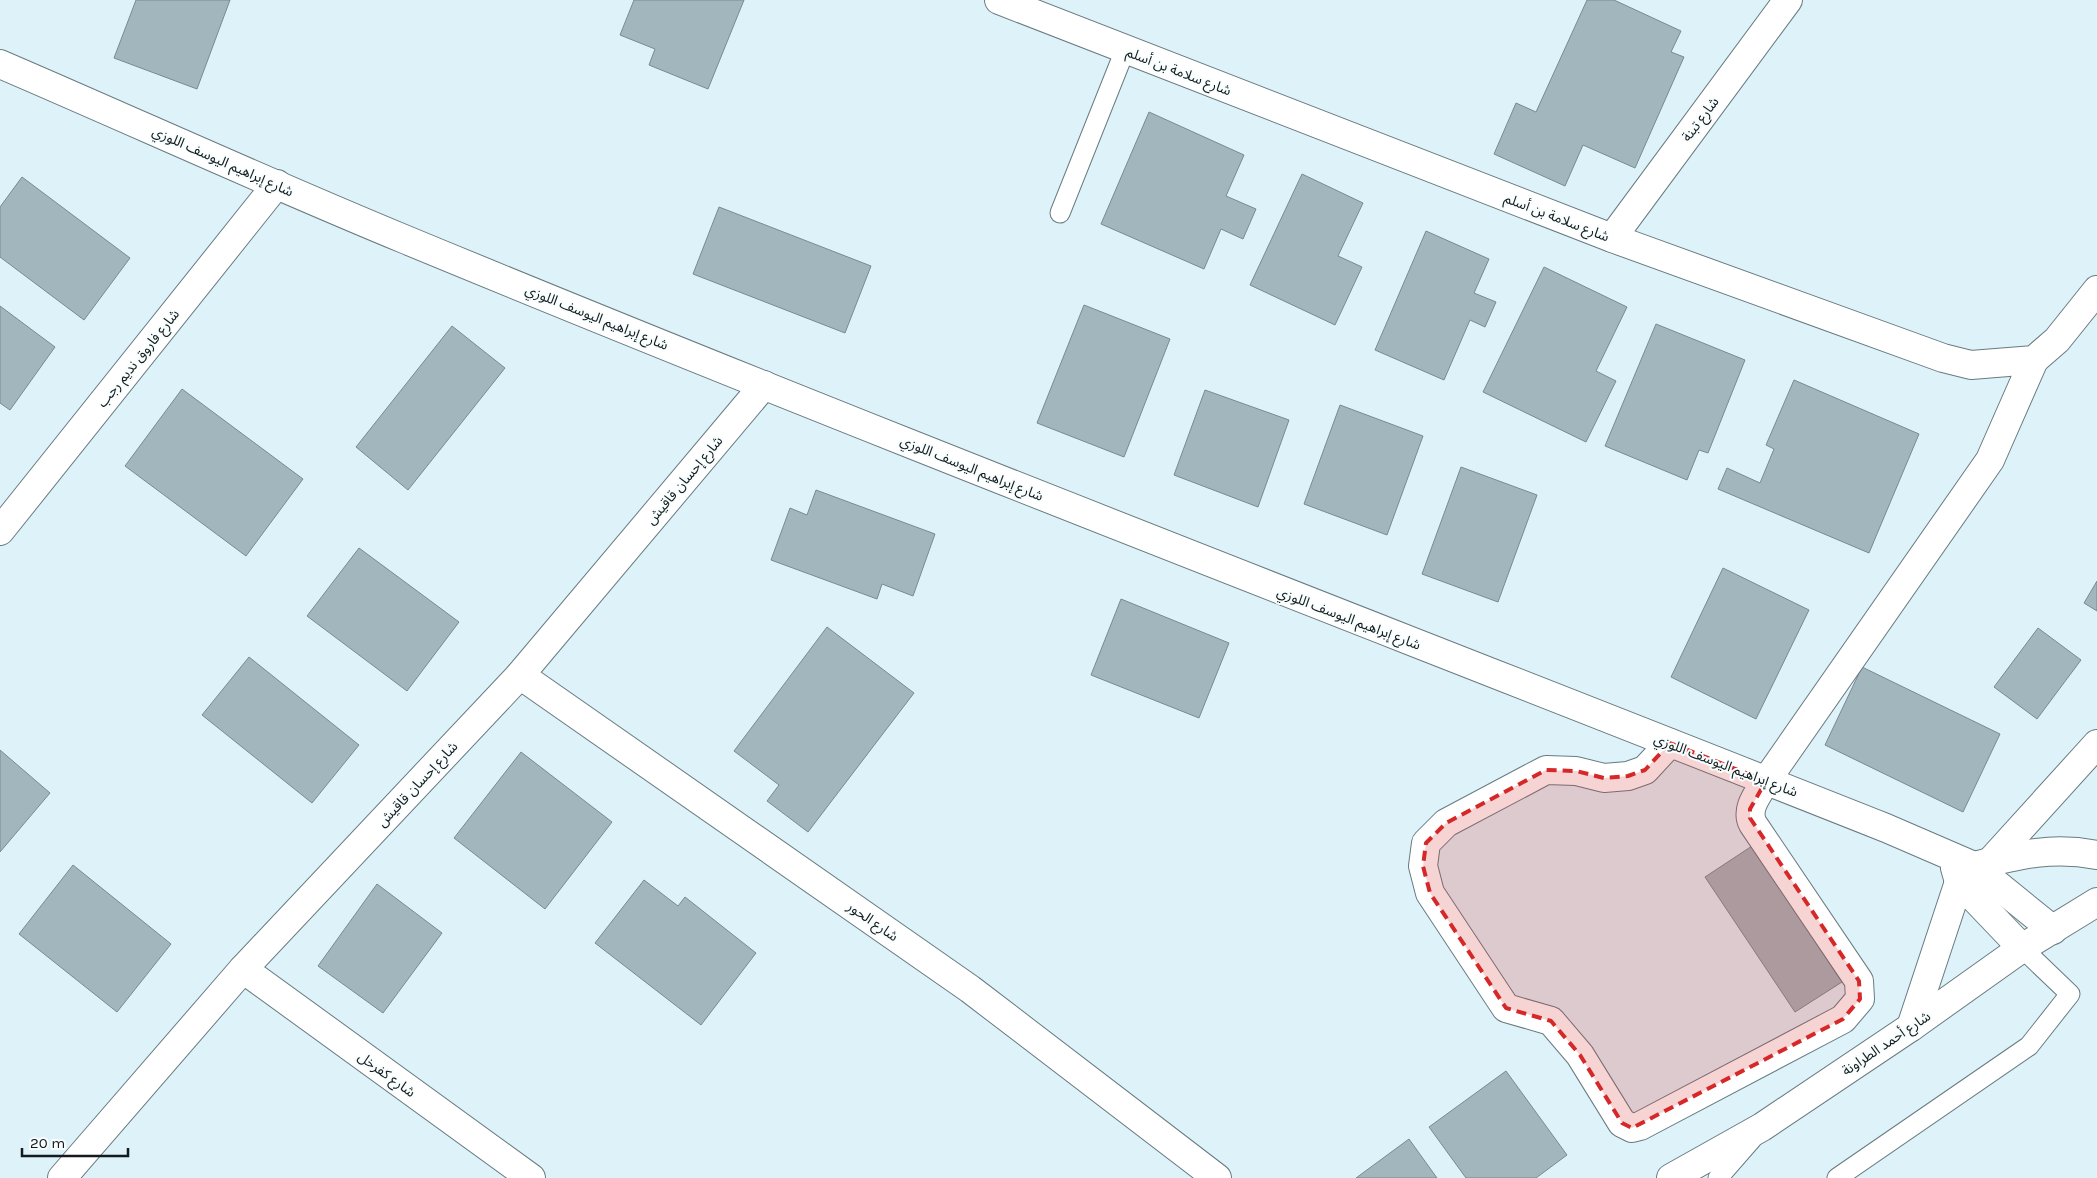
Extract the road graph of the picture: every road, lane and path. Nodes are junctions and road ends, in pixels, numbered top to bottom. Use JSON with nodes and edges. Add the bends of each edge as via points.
{"nodes":[{"id":1,"x":999,"y":0,"type":"edge"},
{"id":2,"x":1788,"y":0,"type":"edge"},
{"id":3,"x":1125,"y":50,"type":"junction"},
{"id":4,"x":0,"y":64,"type":"edge"},
{"id":5,"x":277,"y":184,"type":"junction"},
{"id":6,"x":1060,"y":213,"type":"dead end"},
{"id":7,"x":1612,"y":238,"type":"junction"},
{"id":8,"x":2097,"y":290,"type":"edge"},
{"id":9,"x":2034,"y":360,"type":"junction"},
{"id":10,"x":764,"y":385,"type":"junction"},
{"id":11,"x":0,"y":531,"type":"edge"},
{"id":12,"x":520,"y":675,"type":"junction"},
{"id":13,"x":1670,"y":743,"type":"junction"},
{"id":14,"x":2097,"y":744,"type":"edge"},
{"id":15,"x":1766,"y":780,"type":"junction"},
{"id":16,"x":2097,"y":856,"type":"edge"},
{"id":17,"x":1969,"y":867,"type":"junction"},
{"id":18,"x":2097,"y":902,"type":"edge"},
{"id":19,"x":2053,"y":930,"type":"junction"},
{"id":20,"x":2022,"y":948,"type":"junction"},
{"id":21,"x":243,"y":969,"type":"junction"},
{"id":22,"x":1912,"y":1027,"type":"junction"},
{"id":23,"x":1762,"y":1127,"type":"junction"},
{"id":24,"x":62,"y":1178,"type":"edge"},
{"id":25,"x":530,"y":1178,"type":"edge"},
{"id":26,"x":1218,"y":1178,"type":"edge"},
{"id":27,"x":1671,"y":1178,"type":"edge"},
{"id":28,"x":1718,"y":1178,"type":"edge"},
{"id":29,"x":1836,"y":1178,"type":"edge"}],
"edges":[{"from":1,"to":3,"type":"street","name":"شارع سلامة بن أسلم"},
{"from":2,"to":7,"type":"street","name":"شارع تبنة"},
{"from":3,"to":6,"type":"lane"},
{"from":3,"to":7,"type":"street","name":"شارع سلامة بن أسلم"},
{"from":4,"to":5,"type":"street","name":"شارع إبراهيم اليوسف اللوزي"},
{"from":5,"to":10,"type":"street","name":"شارع إبراهيم اليوسف اللوزي"},
{"from":5,"to":11,"type":"street","name":"شارع فاروق نديم رجب"},
{"from":7,"to":9,"type":"street","name":"شارع سلامة بن أسلم","via":[[1943,358],[1971,365]]},
{"from":8,"to":9,"type":"street","via":[[2057,340]]},
{"from":9,"to":15,"type":"street","via":[[1990,460]]},
{"from":10,"to":12,"type":"street","name":"شارع إحسان قاقيش"},
{"from":10,"to":13,"type":"street","name":"شارع إبراهيم اليوسف اللوزي"},
{"from":12,"to":21,"type":"street","name":"شارع إحسان قاقيش"},
{"from":12,"to":26,"type":"street","name":"شارع الحور","via":[[970,989]]},
{"from":13,"to":15,"type":"street","name":"شارع إبراهيم اليوسف اللوزي"},
{"from":13,"to":15,"type":"street","via":[[1645,770],[1628,776],[1604,778],[1576,771],[1546,770],[1446,823],[1426,843],[1423,866],[1430,893],[1506,1008],[1551,1021],[1580,1055],[1622,1123],[1628,1127],[1640,1126],[1843,1018],[1860,999],[1859,981],[1750,818],[1750,809]]},
{"from":14,"to":17,"type":"street"},
{"from":15,"to":17,"type":"street","name":"شارع إبراهيم اليوسف اللوزي","via":[[1886,828]]},
{"from":16,"to":17,"type":"street","via":[[2055,850],[2025,853]]},
{"from":17,"to":19,"type":"street","name":"شارع إبراهيم اليوسف اللوزي"},
{"from":17,"to":20,"type":"street","name":"شارع إبراهيم اليوسف اللوزي"},
{"from":17,"to":22,"type":"street"},
{"from":18,"to":19,"type":"street","name":"شارع أحمد الطراونة"},
{"from":19,"to":20,"type":"street","name":"شارع أحمد الطراونة"},
{"from":20,"to":22,"type":"street","name":"شارع أحمد الطراونة"},
{"from":20,"to":29,"type":"lane","via":[[2070,994],[2029,1046]]},
{"from":21,"to":24,"type":"street","name":"شارع إحسان قاقيش"},
{"from":21,"to":25,"type":"street","name":"شارع كفرخل"},
{"from":22,"to":23,"type":"street","name":"شارع أحمد الطراونة"},
{"from":23,"to":27,"type":"street","name":"شارع أحمد الطراونة"},
{"from":23,"to":28,"type":"lane"}]}
